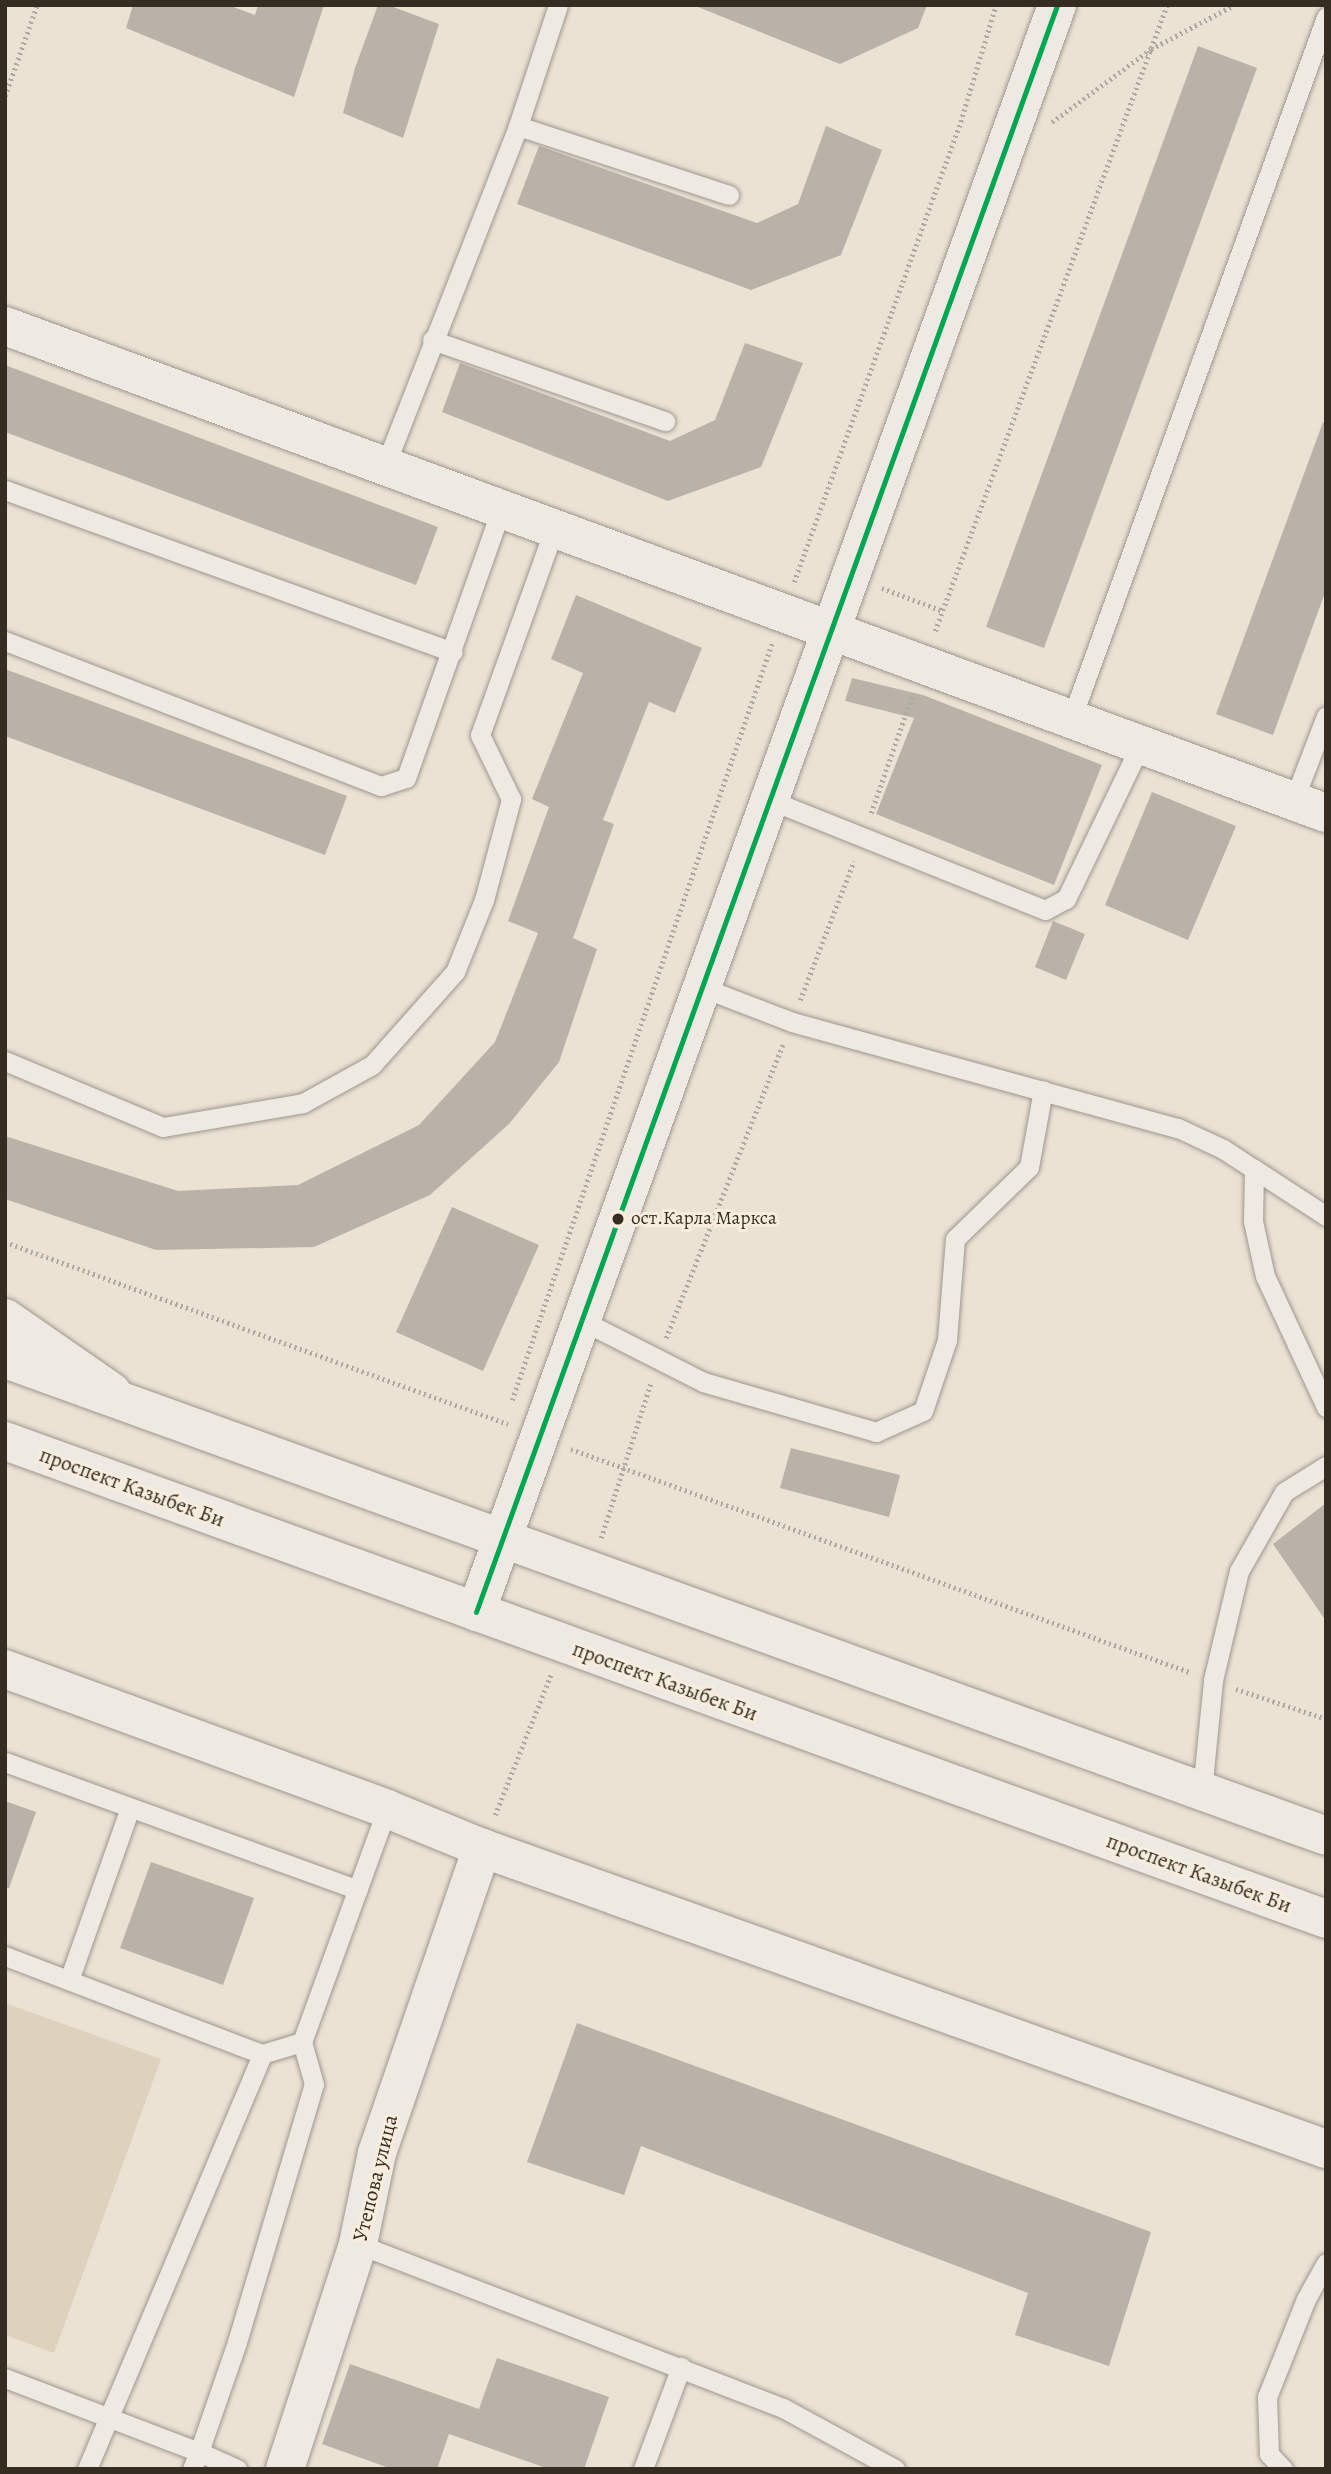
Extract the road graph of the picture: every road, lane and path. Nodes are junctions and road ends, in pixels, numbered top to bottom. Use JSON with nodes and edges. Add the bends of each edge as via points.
{"nodes":[{"id":1,"x":37,"y":5,"type":"edge"},
{"id":2,"x":558,"y":5,"type":"edge"},
{"id":3,"x":996,"y":5,"type":"edge"},
{"id":4,"x":1057,"y":5,"type":"edge"},
{"id":5,"x":1167,"y":5,"type":"edge"},
{"id":6,"x":1234,"y":5,"type":"edge"},
{"id":7,"x":1326,"y":17,"type":"edge"},
{"id":8,"x":1151,"y":49,"type":"junction"},
{"id":9,"x":5,"y":96,"type":"edge"},
{"id":10,"x":1048,"y":126,"type":"dead end"},
{"id":11,"x":517,"y":127,"type":"junction"},
{"id":12,"x":729,"y":195,"type":"dead end"},
{"id":13,"x":5,"y":326,"type":"edge"},
{"id":14,"x":432,"y":340,"type":"junction"},
{"id":15,"x":665,"y":421,"type":"dead end"},
{"id":16,"x":385,"y":466,"type":"junction"},
{"id":17,"x":5,"y":490,"type":"edge"},
{"id":18,"x":501,"y":510,"type":"junction"},
{"id":19,"x":554,"y":529,"type":"junction"},
{"id":20,"x":875,"y":586,"type":"dead end"},
{"id":21,"x":943,"y":611,"type":"junction"},
{"id":22,"x":783,"y":613,"type":"junction"},
{"id":23,"x":830,"y":631,"type":"junction"},
{"id":24,"x":5,"y":641,"type":"edge"},
{"id":25,"x":453,"y":652,"type":"junction"},
{"id":26,"x":923,"y":665,"type":"junction"},
{"id":27,"x":1326,"y":716,"type":"edge"},
{"id":28,"x":1071,"y":720,"type":"junction"},
{"id":29,"x":1140,"y":746,"type":"junction"},
{"id":30,"x":770,"y":800,"type":"junction"},
{"id":31,"x":1310,"y":808,"type":"edge"},
{"id":32,"x":863,"y":836,"type":"junction"},
{"id":33,"x":701,"y":987,"type":"junction"},
{"id":34,"x":792,"y":1022,"type":"junction"},
{"id":35,"x":5,"y":1061,"type":"edge"},
{"id":36,"x":1043,"y":1090,"type":"junction"},
{"id":37,"x":1254,"y":1169,"type":"junction"},
{"id":38,"x":1326,"y":1216,"type":"edge"},
{"id":39,"x":5,"y":1242,"type":"edge"},
{"id":40,"x":5,"y":1318,"type":"edge"},
{"id":41,"x":581,"y":1320,"type":"junction"},
{"id":42,"x":5,"y":1359,"type":"edge"},
{"id":43,"x":657,"y":1361,"type":"junction"},
{"id":44,"x":128,"y":1403,"type":"junction"},
{"id":45,"x":1326,"y":1406,"type":"edge"},
{"id":46,"x":522,"y":1429,"type":"junction"},
{"id":47,"x":5,"y":1441,"type":"edge"},
{"id":48,"x":1326,"y":1466,"type":"edge"},
{"id":49,"x":624,"y":1470,"type":"junction"},
{"id":50,"x":502,"y":1538,"type":"junction"},
{"id":51,"x":590,"y":1570,"type":"junction"},
{"id":52,"x":476,"y":1612,"type":"junction"},
{"id":53,"x":562,"y":1644,"type":"junction"},
{"id":54,"x":5,"y":1669,"type":"edge"},
{"id":55,"x":1213,"y":1680,"type":"junction"},
{"id":56,"x":1326,"y":1719,"type":"edge"},
{"id":57,"x":5,"y":1762,"type":"edge"},
{"id":58,"x":1202,"y":1791,"type":"junction"},
{"id":59,"x":130,"y":1808,"type":"junction"},
{"id":60,"x":387,"y":1809,"type":"junction"},
{"id":61,"x":1326,"y":1836,"type":"edge"},
{"id":62,"x":482,"y":1848,"type":"junction"},
{"id":63,"x":358,"y":1890,"type":"junction"},
{"id":64,"x":1326,"y":1919,"type":"edge"},
{"id":65,"x":5,"y":1956,"type":"edge"},
{"id":66,"x":69,"y":1979,"type":"junction"},
{"id":67,"x":302,"y":2042,"type":"junction"},
{"id":68,"x":262,"y":2054,"type":"junction"},
{"id":69,"x":1326,"y":2149,"type":"edge"},
{"id":70,"x":358,"y":2244,"type":"junction"},
{"id":71,"x":1326,"y":2263,"type":"edge"},
{"id":72,"x":681,"y":2367,"type":"junction"},
{"id":73,"x":5,"y":2378,"type":"edge"},
{"id":74,"x":111,"y":2417,"type":"junction"},
{"id":75,"x":195,"y":2460,"type":"edge"},
{"id":76,"x":87,"y":2469,"type":"edge"},
{"id":77,"x":237,"y":2469,"type":"edge"},
{"id":78,"x":285,"y":2469,"type":"edge"},
{"id":79,"x":643,"y":2469,"type":"edge"},
{"id":80,"x":895,"y":2469,"type":"edge"},
{"id":81,"x":1283,"y":2469,"type":"edge"}],
"edges":[{"from":1,"to":9,"type":"path"},
{"from":2,"to":11,"type":"lane"},
{"from":3,"to":22,"type":"path","via":[[959,127]]},
{"from":4,"to":23,"type":"street"},
{"from":5,"to":8,"type":"path"},
{"from":6,"to":8,"type":"path"},
{"from":7,"to":28,"type":"lane"},
{"from":8,"to":10,"type":"path"},
{"from":8,"to":21,"type":"path"},
{"from":11,"to":12,"type":"lane"},
{"from":11,"to":14,"type":"lane"},
{"from":13,"to":16,"type":"street"},
{"from":14,"to":15,"type":"lane"},
{"from":14,"to":16,"type":"lane"},
{"from":16,"to":18,"type":"street"},
{"from":17,"to":25,"type":"lane"},
{"from":18,"to":19,"type":"street"},
{"from":18,"to":25,"type":"lane"},
{"from":19,"to":22,"type":"street"},
{"from":19,"to":35,"type":"lane","via":[[480,735],[511,799],[484,900],[455,972],[372,1065],[303,1103],[163,1127]]},
{"from":20,"to":21,"type":"path"},
{"from":21,"to":26,"type":"path"},
{"from":22,"to":23,"type":"street"},
{"from":22,"to":46,"type":"path"},
{"from":23,"to":26,"type":"street"},
{"from":23,"to":30,"type":"street"},
{"from":24,"to":25,"type":"lane","via":[[381,786],[406,778]]},
{"from":26,"to":28,"type":"street"},
{"from":26,"to":32,"type":"path"},
{"from":27,"to":31,"type":"lane"},
{"from":28,"to":29,"type":"street"},
{"from":29,"to":31,"type":"street"},
{"from":29,"to":32,"type":"lane","via":[[1066,899],[1045,910]]},
{"from":30,"to":32,"type":"lane"},
{"from":30,"to":33,"type":"street"},
{"from":32,"to":34,"type":"path"},
{"from":33,"to":34,"type":"lane"},
{"from":33,"to":41,"type":"street"},
{"from":34,"to":36,"type":"lane"},
{"from":34,"to":43,"type":"path"},
{"from":36,"to":37,"type":"lane","via":[[1178,1128]]},
{"from":36,"to":43,"type":"lane","via":[[1029,1167],[955,1239],[947,1340],[923,1411],[876,1432],[703,1382]]},
{"from":37,"to":38,"type":"lane"},
{"from":37,"to":45,"type":"lane","via":[[1252,1221],[1265,1276]]},
{"from":39,"to":46,"type":"path"},
{"from":40,"to":44,"type":"street"},
{"from":41,"to":43,"type":"lane"},
{"from":41,"to":46,"type":"street"},
{"from":42,"to":44,"type":"street"},
{"from":43,"to":49,"type":"path"},
{"from":44,"to":50,"type":"street"},
{"from":46,"to":49,"type":"path"},
{"from":46,"to":50,"type":"street"},
{"from":47,"to":52,"type":"street","name":"проспект Казыбек Би"},
{"from":48,"to":55,"type":"lane","via":[[1284,1492],[1239,1571]]},
{"from":49,"to":51,"type":"path"},
{"from":49,"to":55,"type":"path"},
{"from":50,"to":51,"type":"street"},
{"from":50,"to":52,"type":"street"},
{"from":51,"to":58,"type":"street"},
{"from":52,"to":53,"type":"street","name":"проспект Казыбек Би"},
{"from":53,"to":62,"type":"path"},
{"from":53,"to":64,"type":"street","name":"проспект Казыбек Би"},
{"from":54,"to":60,"type":"street"},
{"from":55,"to":56,"type":"path"},
{"from":55,"to":58,"type":"lane"},
{"from":57,"to":59,"type":"lane"},
{"from":58,"to":61,"type":"street"},
{"from":59,"to":63,"type":"lane"},
{"from":59,"to":66,"type":"lane"},
{"from":60,"to":62,"type":"street"},
{"from":60,"to":63,"type":"lane"},
{"from":62,"to":69,"type":"street"},
{"from":62,"to":70,"type":"street","name":"Утепова улица","via":[[377,2153]]},
{"from":63,"to":67,"type":"lane"},
{"from":65,"to":66,"type":"lane"},
{"from":66,"to":68,"type":"lane"},
{"from":67,"to":68,"type":"lane"},
{"from":67,"to":75,"type":"lane","via":[[314,2084],[237,2342]]},
{"from":68,"to":74,"type":"lane"},
{"from":70,"to":72,"type":"lane"},
{"from":70,"to":78,"type":"street","name":"Утепова улица"},
{"from":71,"to":81,"type":"lane","via":[[1267,2397],[1269,2454]]},
{"from":72,"to":79,"type":"lane"},
{"from":72,"to":80,"type":"lane","via":[[783,2408]]},
{"from":73,"to":74,"type":"lane"},
{"from":74,"to":75,"type":"lane"},
{"from":74,"to":76,"type":"lane"},
{"from":75,"to":77,"type":"lane"}]}
